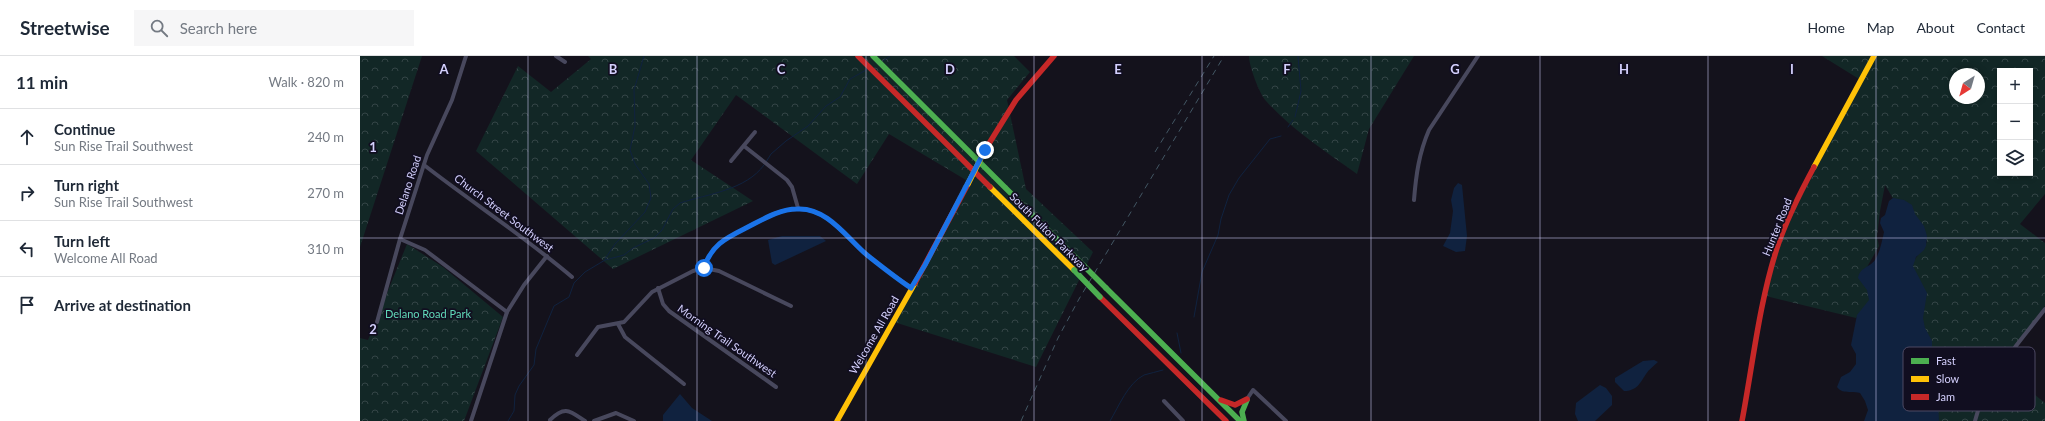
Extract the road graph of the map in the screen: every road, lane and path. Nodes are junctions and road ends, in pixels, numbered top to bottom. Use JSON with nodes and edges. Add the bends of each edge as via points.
{"nodes":[{"id":1,"x":466,"y":56,"type":"edge"},
{"id":2,"x":556,"y":56,"type":"edge"},
{"id":3,"x":858,"y":56,"type":"edge"},
{"id":4,"x":873,"y":56,"type":"edge"},
{"id":5,"x":1054,"y":56,"type":"edge"},
{"id":6,"x":1478,"y":56,"type":"edge"},
{"id":7,"x":1874,"y":56,"type":"edge"},
{"id":8,"x":565,"y":62,"type":"dead end"},
{"id":9,"x":754,"y":132,"type":"dead end"},
{"id":10,"x":744,"y":146,"type":"junction"},
{"id":11,"x":731,"y":161,"type":"dead end"},
{"id":12,"x":424,"y":165,"type":"junction"},
{"id":13,"x":1414,"y":200,"type":"dead end"},
{"id":14,"x":798,"y":208,"type":"junction"},
{"id":15,"x":400,"y":239,"type":"junction"},
{"id":16,"x":547,"y":256,"type":"junction"},
{"id":17,"x":704,"y":268,"type":"junction"},
{"id":18,"x":572,"y":277,"type":"dead end"},
{"id":19,"x":658,"y":288,"type":"junction"},
{"id":20,"x":911,"y":288,"type":"junction"},
{"id":21,"x":791,"y":306,"type":"dead end"},
{"id":22,"x":2045,"y":309,"type":"edge"},
{"id":23,"x":507,"y":312,"type":"junction"},
{"id":24,"x":377,"y":322,"type":"dead end"},
{"id":25,"x":618,"y":324,"type":"junction"},
{"id":26,"x":2017,"y":347,"type":"edge"},
{"id":27,"x":577,"y":355,"type":"dead end"},
{"id":28,"x":684,"y":384,"type":"dead end"},
{"id":29,"x":776,"y":387,"type":"dead end"},
{"id":30,"x":1213,"y":394,"type":"junction"},
{"id":31,"x":1247,"y":399,"type":"junction"},
{"id":32,"x":1164,"y":401,"type":"dead end"},
{"id":33,"x":1216,"y":411,"type":"junction"},
{"id":34,"x":1978,"y":411,"type":"edge"},
{"id":35,"x":550,"y":420,"type":"dead end"},
{"id":36,"x":471,"y":421,"type":"edge"},
{"id":37,"x":585,"y":421,"type":"edge"},
{"id":38,"x":594,"y":421,"type":"edge"},
{"id":39,"x":634,"y":421,"type":"edge"},
{"id":40,"x":837,"y":421,"type":"edge"},
{"id":41,"x":1184,"y":421,"type":"edge"},
{"id":42,"x":1220,"y":421,"type":"edge"},
{"id":43,"x":1226,"y":421,"type":"edge"},
{"id":44,"x":1240,"y":421,"type":"edge"},
{"id":45,"x":1244,"y":421,"type":"edge"},
{"id":46,"x":1286,"y":421,"type":"edge"},
{"id":47,"x":1742,"y":421,"type":"edge"},
{"id":48,"x":1975,"y":421,"type":"edge"}],
"edges":[{"from":1,"to":12,"type":"street","name":"Delano Road","via":[[452,100]]},
{"from":2,"to":8,"type":"street"},
{"from":3,"to":33,"type":"main road","name":"South Fulton Parkway","bridge":true},
{"from":4,"to":30,"type":"main road","name":"South Fulton Parkway","bridge":true},
{"from":5,"to":20,"type":"main road","name":"Welcome All Road","bridge":true,"via":[[1022,91],[1001,122]]},
{"from":6,"to":13,"type":"street","via":[[1429,130],[1417,169]]},
{"from":7,"to":47,"type":"main road","name":"Hunter Road","via":[[1802,192],[1779,244],[1763,297]]},
{"from":9,"to":10,"type":"street"},
{"from":10,"to":11,"type":"street"},
{"from":10,"to":14,"type":"street","via":[[787,180],[792,187]]},
{"from":12,"to":15,"type":"street","name":"Delano Road"},
{"from":12,"to":16,"type":"street","name":"Church Street Southwest"},
{"from":14,"to":17,"type":"street","via":[[777,213],[724,238],[711,251]]},
{"from":14,"to":20,"type":"street","via":[[824,216],[867,255]]},
{"from":15,"to":23,"type":"street","via":[[425,250]]},
{"from":15,"to":24,"type":"street","name":"Delano Road"},
{"from":16,"to":18,"type":"street","name":"Church Street Southwest"},
{"from":16,"to":23,"type":"street"},
{"from":17,"to":19,"type":"street"},
{"from":17,"to":21,"type":"street","via":[[719,271]]},
{"from":19,"to":25,"type":"street","via":[[646,297],[624,322]]},
{"from":19,"to":29,"type":"street","name":"Morning Trail Southwest","via":[[663,304],[669,311]]},
{"from":20,"to":40,"type":"main road","name":"Welcome All Road"},
{"from":22,"to":26,"type":"street"},
{"from":23,"to":36,"type":"street"},
{"from":25,"to":27,"type":"street","via":[[598,327]]},
{"from":25,"to":28,"type":"street","via":[[625,336]]},
{"from":30,"to":31,"type":"main road","via":[[1232,404],[1239,404]]},
{"from":30,"to":44,"type":"main road","name":"South Fulton Parkway"},
{"from":31,"to":45,"type":"main road","via":[[1242,412]]},
{"from":31,"to":46,"type":"street","via":[[1253,390]]},
{"from":32,"to":41,"type":"street"},
{"from":33,"to":42,"type":"main road"},
{"from":33,"to":43,"type":"main road","name":"South Fulton Parkway"},
{"from":34,"to":48,"type":"street"},
{"from":35,"to":37,"type":"street","via":[[558,412],[566,410]]},
{"from":38,"to":39,"type":"street","via":[[616,413]]}]}
